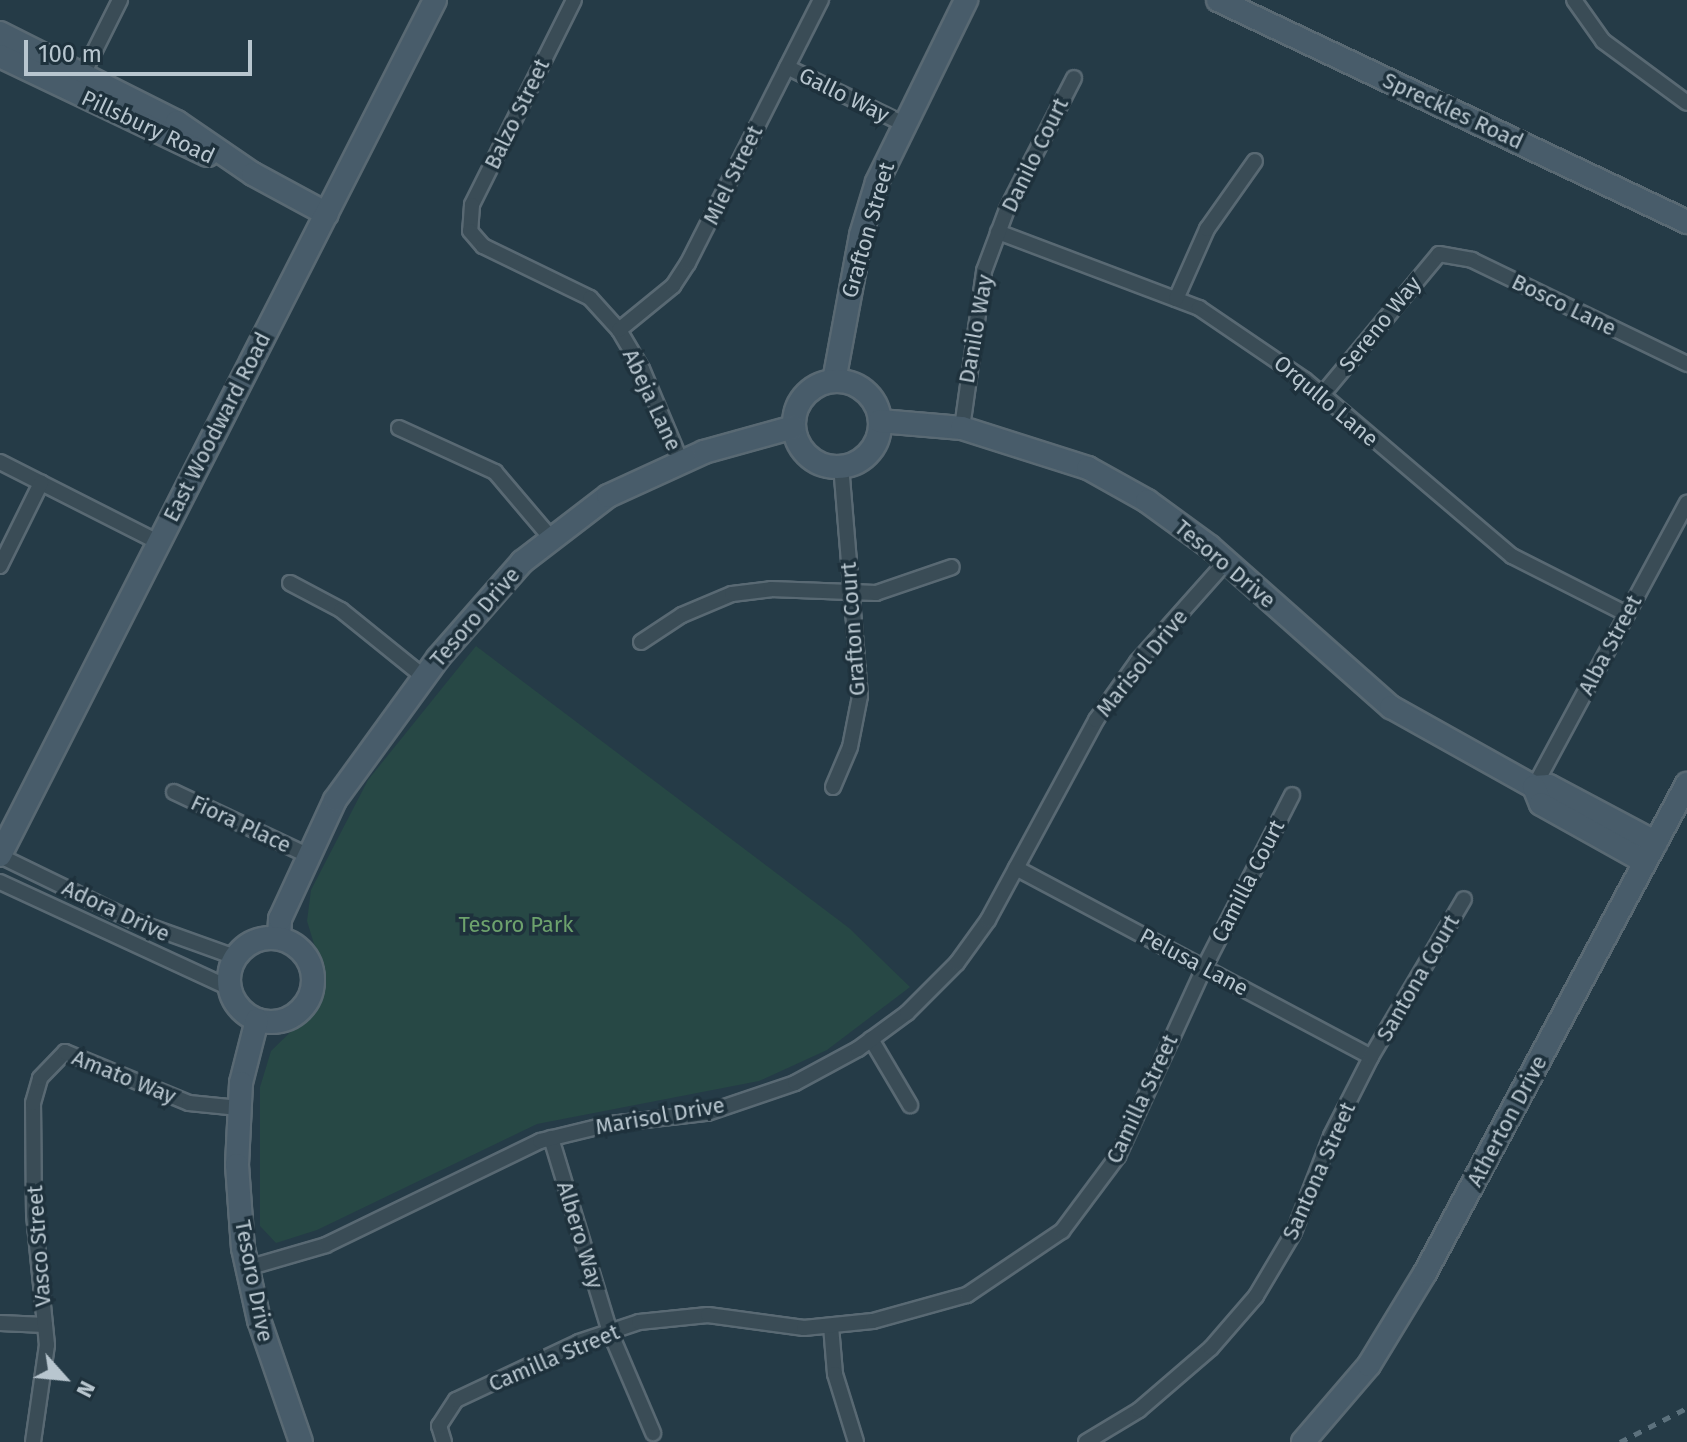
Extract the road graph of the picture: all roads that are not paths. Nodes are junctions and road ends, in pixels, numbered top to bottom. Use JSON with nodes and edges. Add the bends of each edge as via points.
{"nodes":[{"id":1,"x":120,"y":0,"type":"edge"},
{"id":2,"x":435,"y":0,"type":"edge"},
{"id":3,"x":574,"y":0,"type":"edge"},
{"id":4,"x":821,"y":0,"type":"edge"},
{"id":5,"x":966,"y":0,"type":"edge"},
{"id":6,"x":1218,"y":0,"type":"edge"},
{"id":7,"x":1574,"y":0,"type":"edge"},
{"id":8,"x":0,"y":33,"type":"edge"},
{"id":9,"x":0,"y":56,"type":"edge"},
{"id":10,"x":787,"y":67,"type":"junction"},
{"id":11,"x":1074,"y":78,"type":"dead end"},
{"id":12,"x":78,"y":84,"type":"junction"},
{"id":13,"x":1687,"y":103,"type":"edge"},
{"id":14,"x":902,"y":123,"type":"junction"},
{"id":15,"x":1255,"y":161,"type":"dead end"},
{"id":16,"x":327,"y":214,"type":"junction"},
{"id":17,"x":1687,"y":222,"type":"edge"},
{"id":18,"x":470,"y":231,"type":"joint"},
{"id":19,"x":998,"y":232,"type":"junction"},
{"id":20,"x":1439,"y":254,"type":"joint"},
{"id":21,"x":1176,"y":299,"type":"junction"},
{"id":22,"x":619,"y":330,"type":"junction"},
{"id":23,"x":1687,"y":364,"type":"edge"},
{"id":24,"x":834,"y":381,"type":"junction"},
{"id":25,"x":1322,"y":395,"type":"junction"},
{"id":26,"x":880,"y":421,"type":"junction"},
{"id":27,"x":794,"y":427,"type":"junction"},
{"id":28,"x":399,"y":428,"type":"dead end"},
{"id":29,"x":962,"y":428,"type":"junction"},
{"id":30,"x":0,"y":462,"type":"edge"},
{"id":31,"x":681,"y":462,"type":"junction"},
{"id":32,"x":841,"y":467,"type":"junction"},
{"id":33,"x":41,"y":483,"type":"junction"},
{"id":34,"x":1687,"y":503,"type":"edge"},
{"id":35,"x":551,"y":538,"type":"junction"},
{"id":36,"x":158,"y":542,"type":"junction"},
{"id":37,"x":1225,"y":563,"type":"junction"},
{"id":38,"x":0,"y":566,"type":"edge"},
{"id":39,"x":952,"y":567,"type":"dead end"},
{"id":40,"x":290,"y":583,"type":"dead end"},
{"id":41,"x":851,"y":596,"type":"junction"},
{"id":42,"x":1627,"y":614,"type":"junction"},
{"id":43,"x":641,"y":642,"type":"dead end"},
{"id":44,"x":424,"y":677,"type":"junction"},
{"id":45,"x":1687,"y":784,"type":"edge"},
{"id":46,"x":833,"y":787,"type":"dead end"},
{"id":47,"x":1534,"y":787,"type":"junction"},
{"id":48,"x":174,"y":792,"type":"dead end"},
{"id":49,"x":1292,"y":795,"type":"dead end"},
{"id":50,"x":1650,"y":853,"type":"junction"},
{"id":51,"x":307,"y":855,"type":"junction"},
{"id":52,"x":0,"y":856,"type":"edge"},
{"id":53,"x":1016,"y":868,"type":"junction"},
{"id":54,"x":0,"y":882,"type":"edge"},
{"id":55,"x":1464,"y":899,"type":"dead end"},
{"id":56,"x":279,"y":938,"type":"junction"},
{"id":57,"x":235,"y":957,"type":"junction"},
{"id":58,"x":1204,"y":968,"type":"junction"},
{"id":59,"x":229,"y":988,"type":"junction"},
{"id":60,"x":257,"y":1020,"type":"junction"},
{"id":61,"x":871,"y":1039,"type":"junction"},
{"id":62,"x":56,"y":1055,"type":"joint"},
{"id":63,"x":1371,"y":1057,"type":"junction"},
{"id":64,"x":910,"y":1105,"type":"dead end"},
{"id":65,"x":239,"y":1108,"type":"junction"},
{"id":66,"x":551,"y":1138,"type":"junction"},
{"id":67,"x":247,"y":1268,"type":"junction"},
{"id":68,"x":0,"y":1323,"type":"edge"},
{"id":69,"x":45,"y":1325,"type":"junction"},
{"id":70,"x":831,"y":1326,"type":"junction"},
{"id":71,"x":610,"y":1332,"type":"junction"},
{"id":72,"x":653,"y":1433,"type":"dead end"},
{"id":73,"x":33,"y":1442,"type":"edge"},
{"id":74,"x":301,"y":1442,"type":"edge"},
{"id":75,"x":444,"y":1442,"type":"edge"},
{"id":76,"x":856,"y":1442,"type":"edge"},
{"id":77,"x":1086,"y":1442,"type":"edge"},
{"id":78,"x":1303,"y":1442,"type":"edge"}],
"edges":[{"from":1,"to":12,"type":"street"},
{"from":2,"to":16,"type":"street","name":"East Woodward Road"},
{"from":3,"to":18,"type":"street","name":"Balzo Street","via":[[472,205]]},
{"from":4,"to":10,"type":"street","name":"Miel Street"},
{"from":5,"to":14,"type":"street","name":"Grafton Street"},
{"from":6,"to":17,"type":"street","name":"Spreckles Road"},
{"from":7,"to":13,"type":"street","via":[[1603,41]]},
{"from":8,"to":12,"type":"street","name":"Pillsbury Road"},
{"from":9,"to":12,"type":"street","name":"Pillsbury Road"},
{"from":10,"to":14,"type":"street","name":"Gallo Way"},
{"from":10,"to":22,"type":"street","name":"Miel Street","via":[[688,263],[673,286]]},
{"from":11,"to":19,"type":"street","name":"Danilo Court"},
{"from":12,"to":16,"type":"street","name":"Pillsbury Road","via":[[177,122],[253,174]]},
{"from":14,"to":24,"type":"street","name":"Grafton Street","via":[[861,235]]},
{"from":15,"to":21,"type":"street","via":[[1207,229]]},
{"from":16,"to":36,"type":"street","name":"East Woodward Road"},
{"from":18,"to":22,"type":"street","name":"Abeja Lane","via":[[483,246],[590,298]]},
{"from":19,"to":21,"type":"street","name":"Orqullo Lane"},
{"from":19,"to":29,"type":"street","name":"Danilo Way","via":[[981,287]]},
{"from":20,"to":23,"type":"street","name":"Bosco Lane","via":[[1472,260]]},
{"from":20,"to":25,"type":"street","name":"Sereno Way"},
{"from":21,"to":25,"type":"street","name":"Orqullo Lane","via":[[1257,344]]},
{"from":22,"to":31,"type":"street","name":"Abeja Lane","via":[[642,369]]},
{"from":24,"to":26,"type":"street","via":[[866,391]]},
{"from":24,"to":27,"type":"street","via":[[805,396]]},
{"from":25,"to":42,"type":"street","name":"Orqullo Lane","via":[[1512,556]]},
{"from":26,"to":29,"type":"street","name":"Tesoro Drive"},
{"from":26,"to":32,"type":"street","via":[[870,452]]},
{"from":27,"to":31,"type":"street","name":"Tesoro Drive"},
{"from":27,"to":32,"type":"street","via":[[809,457]]},
{"from":28,"to":35,"type":"street","via":[[495,472]]},
{"from":29,"to":37,"type":"street","name":"Tesoro Drive","via":[[1023,443],[1088,468],[1147,501]]},
{"from":30,"to":33,"type":"street"},
{"from":31,"to":35,"type":"street","name":"Tesoro Drive","via":[[608,496]]},
{"from":32,"to":41,"type":"street","name":"Grafton Court"},
{"from":33,"to":36,"type":"street"},
{"from":33,"to":38,"type":"street"},
{"from":34,"to":42,"type":"street","name":"Alba Street"},
{"from":35,"to":44,"type":"street","name":"Tesoro Drive","via":[[474,614]]},
{"from":36,"to":52,"type":"street","name":"East Woodward Road"},
{"from":37,"to":47,"type":"street","name":"Tesoro Drive","via":[[1391,707]]},
{"from":37,"to":53,"type":"street","name":"Marisol Drive","via":[[1137,662],[1096,720]]},
{"from":39,"to":41,"type":"street","via":[[876,593]]},
{"from":40,"to":44,"type":"street","via":[[341,610]]},
{"from":41,"to":43,"type":"street","via":[[771,589],[732,594],[682,615]]},
{"from":41,"to":46,"type":"street","name":"Grafton Court","via":[[858,715]]},
{"from":42,"to":47,"type":"street","name":"Alba Street"},
{"from":44,"to":51,"type":"street","name":"Tesoro Drive","via":[[335,800]]},
{"from":45,"to":50,"type":"street","name":"Atherton Drive"},
{"from":47,"to":50,"type":"street","name":"Tesoro Drive","via":[[1549,786]]},
{"from":48,"to":51,"type":"street","name":"Fiora Place"},
{"from":49,"to":58,"type":"street","name":"Camilla Court"},
{"from":50,"to":78,"type":"street","name":"Atherton Drive","via":[[1425,1273],[1369,1365]]},
{"from":51,"to":56,"type":"street","name":"Tesoro Drive","via":[[280,919]]},
{"from":52,"to":57,"type":"street","name":"Adora Drive","via":[[132,920]]},
{"from":53,"to":58,"type":"street","name":"Pelusa Lane"},
{"from":53,"to":61,"type":"street","name":"Marisol Drive","via":[[957,963],[907,1013]]},
{"from":54,"to":59,"type":"street","name":"Adora Drive"},
{"from":55,"to":63,"type":"street","name":"Santona Court"},
{"from":56,"to":57,"type":"street","via":[[254,941]]},
{"from":56,"to":60,"type":"street","via":[[302,952],[310,964],[311,991],[296,1013],[284,1020]]},
{"from":57,"to":59,"type":"street"},
{"from":58,"to":63,"type":"street","name":"Pelusa Lane"},
{"from":58,"to":70,"type":"street","name":"Camilla Street","via":[[1118,1156],[1062,1231],[967,1295],[873,1321]]},
{"from":59,"to":60,"type":"street","via":[[239,1008]]},
{"from":60,"to":65,"type":"street","name":"Tesoro Drive"},
{"from":61,"to":64,"type":"street"},
{"from":61,"to":66,"type":"street","name":"Marisol Drive","via":[[795,1083],[707,1113],[610,1124]]},
{"from":62,"to":65,"type":"street","name":"Amato Way","via":[[86,1058],[131,1083],[189,1103]]},
{"from":62,"to":69,"type":"street","name":"Vasco Street","via":[[40,1078],[33,1103],[34,1215]]},
{"from":63,"to":77,"type":"street","name":"Santona Street","via":[[1331,1136],[1294,1232],[1256,1296],[1211,1348],[1139,1410]]},
{"from":65,"to":67,"type":"street","name":"Tesoro Drive","via":[[237,1165]]},
{"from":66,"to":67,"type":"street","name":"Marisol Drive","via":[[326,1245]]},
{"from":66,"to":71,"type":"street","name":"Albero Way"},
{"from":67,"to":74,"type":"street","name":"Tesoro Drive","via":[[263,1334]]},
{"from":68,"to":69,"type":"street"},
{"from":69,"to":73,"type":"street","name":"Vasco Street","via":[[47,1345]]},
{"from":70,"to":71,"type":"street","name":"Camilla Street","via":[[804,1328],[708,1315],[639,1322]]},
{"from":70,"to":76,"type":"street","via":[[835,1374]]},
{"from":71,"to":72,"type":"street","name":"Albero Way"},
{"from":71,"to":75,"type":"street","name":"Camilla Street","via":[[456,1400],[439,1426]]}]}
